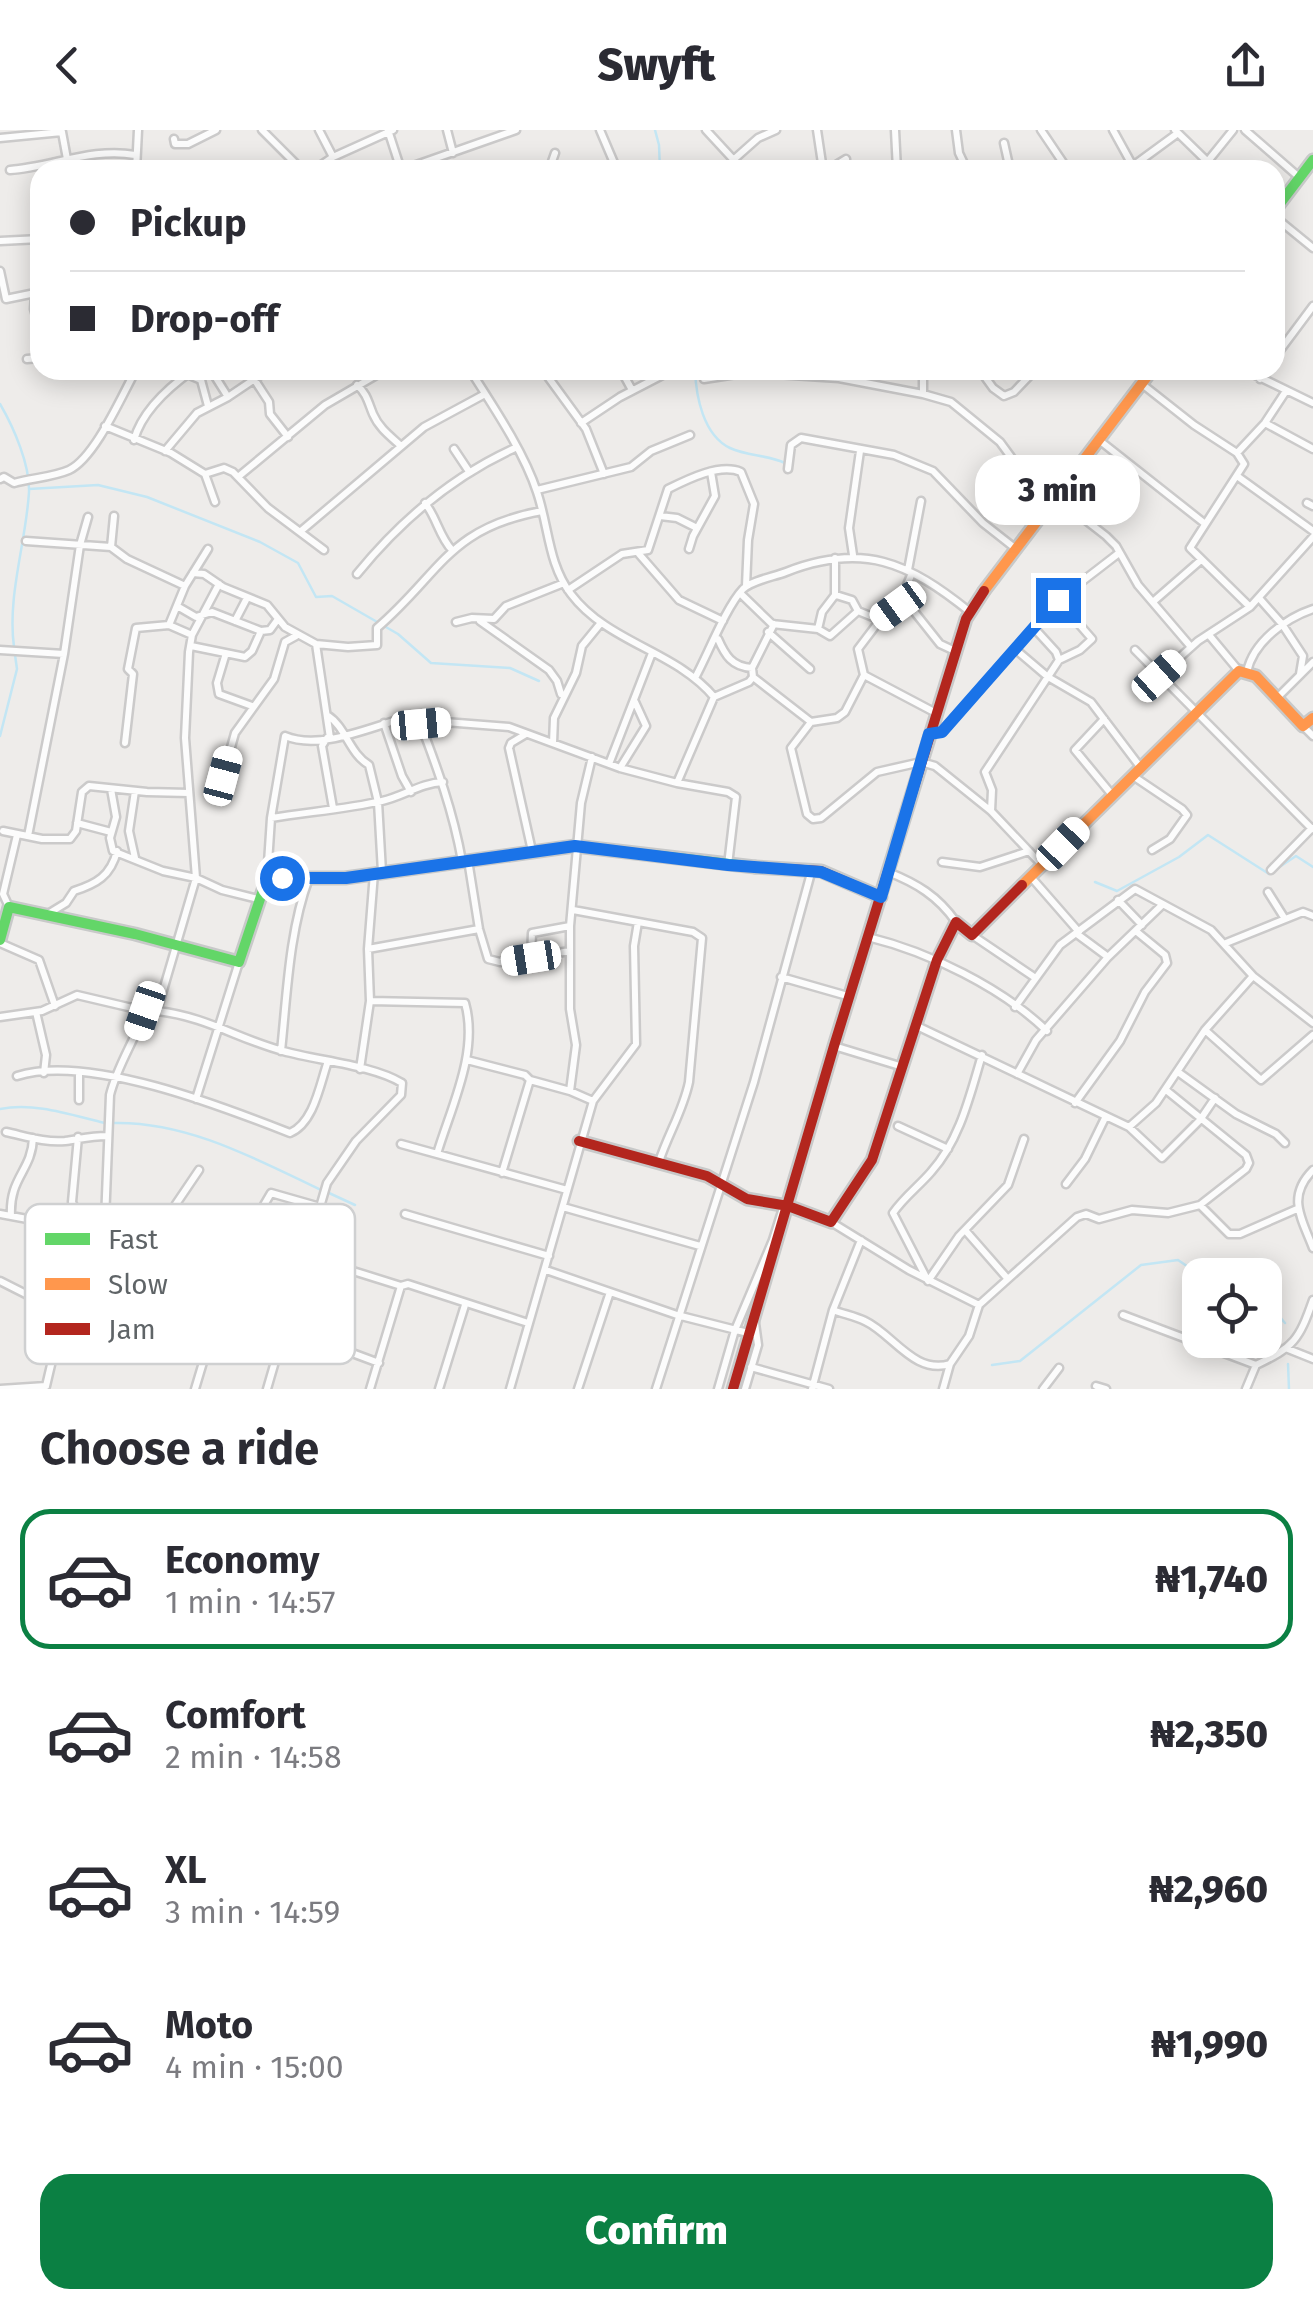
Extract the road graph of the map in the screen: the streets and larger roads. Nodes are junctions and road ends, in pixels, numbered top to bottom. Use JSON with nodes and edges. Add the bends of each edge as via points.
{"nodes":[{"id":1,"x":138,"y":130,"type":"edge"},
{"id":2,"x":216,"y":130,"type":"edge"},
{"id":3,"x":262,"y":130,"type":"edge"},
{"id":4,"x":319,"y":130,"type":"edge"},
{"id":5,"x":447,"y":130,"type":"edge"},
{"id":6,"x":516,"y":130,"type":"edge"},
{"id":7,"x":600,"y":130,"type":"edge"},
{"id":8,"x":706,"y":130,"type":"edge"},
{"id":9,"x":776,"y":130,"type":"edge"},
{"id":10,"x":816,"y":130,"type":"edge"},
{"id":11,"x":895,"y":130,"type":"edge"},
{"id":12,"x":956,"y":130,"type":"edge"},
{"id":13,"x":1041,"y":130,"type":"edge"},
{"id":14,"x":1113,"y":130,"type":"edge"},
{"id":15,"x":1233,"y":130,"type":"edge"},
{"id":16,"x":1245,"y":130,"type":"edge"},
{"id":17,"x":62,"y":131,"type":"edge"},
{"id":18,"x":390,"y":131,"type":"edge"},
{"id":19,"x":1177,"y":131,"type":"edge"},
{"id":20,"x":1,"y":135,"type":"edge"},
{"id":21,"x":174,"y":139,"type":"dead end"},
{"id":22,"x":1004,"y":143,"type":"dead end"},
{"id":23,"x":453,"y":152,"type":"junction"},
{"id":24,"x":555,"y":152,"type":"dead end"},
{"id":25,"x":135,"y":156,"type":"junction"},
{"id":26,"x":332,"y":157,"type":"junction"},
{"id":27,"x":734,"y":159,"type":"joint"},
{"id":28,"x":67,"y":160,"type":"edge"},
{"id":29,"x":80,"y":160,"type":"edge"},
{"id":30,"x":135,"y":160,"type":"edge"},
{"id":31,"x":292,"y":160,"type":"edge"},
{"id":32,"x":328,"y":160,"type":"edge"},
{"id":33,"x":399,"y":160,"type":"edge"},
{"id":34,"x":430,"y":160,"type":"edge"},
{"id":35,"x":552,"y":160,"type":"edge"},
{"id":36,"x":613,"y":160,"type":"edge"},
{"id":37,"x":823,"y":160,"type":"edge"},
{"id":38,"x":896,"y":160,"type":"edge"},
{"id":39,"x":962,"y":160,"type":"edge"},
{"id":40,"x":1008,"y":160,"type":"edge"},
{"id":41,"x":1061,"y":160,"type":"edge"},
{"id":42,"x":1130,"y":160,"type":"edge"},
{"id":43,"x":1143,"y":160,"type":"edge"},
{"id":44,"x":1208,"y":160,"type":"joint"},
{"id":45,"x":1279,"y":160,"type":"edge"},
{"id":46,"x":1313,"y":160,"type":"edge"},
{"id":47,"x":1285,"y":165,"type":"edge"},
{"id":48,"x":30,"y":169,"type":"edge"},
{"id":49,"x":10,"y":170,"type":"dead end"},
{"id":50,"x":1300,"y":178,"type":"junction"},
{"id":51,"x":1285,"y":199,"type":"edge"},
{"id":52,"x":1285,"y":222,"type":"edge"},
{"id":53,"x":30,"y":240,"type":"edge"},
{"id":54,"x":0,"y":241,"type":"edge"},
{"id":55,"x":1313,"y":248,"type":"edge"},
{"id":56,"x":0,"y":271,"type":"edge"},
{"id":57,"x":30,"y":294,"type":"edge"},
{"id":58,"x":1313,"y":306,"type":"edge"},
{"id":59,"x":1285,"y":344,"type":"edge"},
{"id":60,"x":27,"y":359,"type":"dead end"},
{"id":61,"x":30,"y":359,"type":"edge"},
{"id":62,"x":130,"y":380,"type":"edge"},
{"id":63,"x":180,"y":380,"type":"edge"},
{"id":64,"x":201,"y":380,"type":"edge"},
{"id":65,"x":217,"y":380,"type":"edge"},
{"id":66,"x":253,"y":380,"type":"edge"},
{"id":67,"x":255,"y":380,"type":"edge"},
{"id":68,"x":365,"y":380,"type":"edge"},
{"id":69,"x":476,"y":380,"type":"edge"},
{"id":70,"x":550,"y":380,"type":"edge"},
{"id":71,"x":626,"y":380,"type":"edge"},
{"id":72,"x":652,"y":380,"type":"edge"},
{"id":73,"x":850,"y":380,"type":"edge"},
{"id":74,"x":923,"y":380,"type":"edge"},
{"id":75,"x":989,"y":380,"type":"edge"},
{"id":76,"x":1025,"y":380,"type":"edge"},
{"id":77,"x":1145,"y":380,"type":"edge"},
{"id":78,"x":1262,"y":380,"type":"edge"},
{"id":79,"x":357,"y":384,"type":"junction"},
{"id":80,"x":1142,"y":384,"type":"junction"},
{"id":81,"x":632,"y":390,"type":"junction"},
{"id":82,"x":1286,"y":391,"type":"junction"},
{"id":83,"x":485,"y":394,"type":"junction"},
{"id":84,"x":924,"y":394,"type":"junction"},
{"id":85,"x":228,"y":397,"type":"junction"},
{"id":86,"x":1313,"y":403,"type":"edge"},
{"id":87,"x":208,"y":406,"type":"junction"},
{"id":88,"x":581,"y":422,"type":"junction"},
{"id":89,"x":1265,"y":423,"type":"junction"},
{"id":90,"x":105,"y":426,"type":"junction"},
{"id":91,"x":690,"y":435,"type":"dead end"},
{"id":92,"x":288,"y":437,"type":"junction"},
{"id":93,"x":134,"y":440,"type":"junction"},
{"id":94,"x":1099,"y":440,"type":"junction"},
{"id":95,"x":401,"y":446,"type":"junction"},
{"id":96,"x":514,"y":448,"type":"junction"},
{"id":97,"x":454,"y":449,"type":"dead end"},
{"id":98,"x":1313,"y":449,"type":"edge"},
{"id":99,"x":165,"y":451,"type":"junction"},
{"id":100,"x":860,"y":451,"type":"junction"},
{"id":101,"x":1237,"y":453,"type":"junction"},
{"id":102,"x":788,"y":469,"type":"dead end"},
{"id":103,"x":468,"y":470,"type":"junction"},
{"id":104,"x":711,"y":472,"type":"junction"},
{"id":105,"x":604,"y":474,"type":"junction"},
{"id":106,"x":208,"y":476,"type":"junction"},
{"id":107,"x":1237,"y":476,"type":"junction"},
{"id":108,"x":238,"y":477,"type":"junction"},
{"id":109,"x":0,"y":479,"type":"edge"},
{"id":110,"x":536,"y":490,"type":"junction"},
{"id":111,"x":1057,"y":494,"type":"junction"},
{"id":112,"x":922,"y":501,"type":"dead end"},
{"id":113,"x":215,"y":502,"type":"dead end"},
{"id":114,"x":425,"y":504,"type":"junction"},
{"id":115,"x":542,"y":512,"type":"junction"},
{"id":116,"x":114,"y":516,"type":"dead end"},
{"id":117,"x":660,"y":516,"type":"junction"},
{"id":118,"x":88,"y":517,"type":"dead end"},
{"id":119,"x":1204,"y":523,"type":"junction"},
{"id":120,"x":697,"y":528,"type":"junction"},
{"id":121,"x":301,"y":531,"type":"junction"},
{"id":122,"x":1313,"y":534,"type":"edge"},
{"id":123,"x":26,"y":541,"type":"dead end"},
{"id":124,"x":80,"y":545,"type":"junction"},
{"id":125,"x":111,"y":547,"type":"junction"},
{"id":126,"x":208,"y":549,"type":"dead end"},
{"id":127,"x":690,"y":549,"type":"dead end"},
{"id":128,"x":1016,"y":549,"type":"junction"},
{"id":129,"x":324,"y":550,"type":"dead end"},
{"id":130,"x":452,"y":550,"type":"junction"},
{"id":131,"x":638,"y":553,"type":"junction"},
{"id":132,"x":1119,"y":553,"type":"junction"},
{"id":133,"x":853,"y":555,"type":"junction"},
{"id":134,"x":834,"y":558,"type":"junction"},
{"id":135,"x":1202,"y":560,"type":"junction"},
{"id":136,"x":910,"y":571,"type":"junction"},
{"id":137,"x":194,"y":574,"type":"junction"},
{"id":138,"x":357,"y":574,"type":"dead end"},
{"id":139,"x":908,"y":582,"type":"junction"},
{"id":140,"x":219,"y":584,"type":"junction"},
{"id":141,"x":185,"y":586,"type":"junction"},
{"id":142,"x":746,"y":586,"type":"junction"},
{"id":143,"x":566,"y":587,"type":"junction"},
{"id":144,"x":740,"y":593,"type":"junction"},
{"id":145,"x":835,"y":595,"type":"junction"},
{"id":146,"x":248,"y":598,"type":"junction"},
{"id":147,"x":1259,"y":598,"type":"junction"},
{"id":148,"x":1058,"y":600,"type":"junction"},
{"id":149,"x":1154,"y":601,"type":"junction"},
{"id":150,"x":176,"y":606,"type":"junction"},
{"id":151,"x":898,"y":606,"type":"junction"},
{"id":152,"x":1250,"y":606,"type":"junction"},
{"id":153,"x":1313,"y":609,"type":"edge"},
{"id":154,"x":913,"y":610,"type":"junction"},
{"id":155,"x":858,"y":611,"type":"junction"},
{"id":156,"x":970,"y":612,"type":"junction"},
{"id":157,"x":202,"y":616,"type":"junction"},
{"id":158,"x":278,"y":619,"type":"junction"},
{"id":159,"x":479,"y":620,"type":"junction"},
{"id":160,"x":880,"y":620,"type":"junction"},
{"id":161,"x":235,"y":621,"type":"junction"},
{"id":162,"x":724,"y":621,"type":"junction"},
{"id":163,"x":456,"y":622,"type":"dead end"},
{"id":164,"x":600,"y":624,"type":"junction"},
{"id":165,"x":774,"y":624,"type":"junction"},
{"id":166,"x":1282,"y":624,"type":"junction"},
{"id":167,"x":170,"y":626,"type":"junction"},
{"id":168,"x":818,"y":629,"type":"junction"},
{"id":169,"x":1035,"y":629,"type":"junction"},
{"id":170,"x":261,"y":631,"type":"junction"},
{"id":171,"x":768,"y":632,"type":"junction"},
{"id":172,"x":192,"y":635,"type":"junction"},
{"id":173,"x":1208,"y":635,"type":"junction"},
{"id":174,"x":298,"y":636,"type":"junction"},
{"id":175,"x":717,"y":638,"type":"junction"},
{"id":176,"x":316,"y":644,"type":"junction"},
{"id":177,"x":191,"y":646,"type":"junction"},
{"id":178,"x":1192,"y":647,"type":"junction"},
{"id":179,"x":1014,"y":649,"type":"junction"},
{"id":180,"x":0,"y":650,"type":"edge"},
{"id":181,"x":955,"y":650,"type":"junction"},
{"id":182,"x":1135,"y":650,"type":"dead end"},
{"id":183,"x":226,"y":652,"type":"junction"},
{"id":184,"x":652,"y":653,"type":"junction"},
{"id":185,"x":64,"y":654,"type":"junction"},
{"id":186,"x":1059,"y":660,"type":"junction"},
{"id":187,"x":1313,"y":662,"type":"edge"},
{"id":188,"x":810,"y":670,"type":"dead end"},
{"id":189,"x":752,"y":672,"type":"junction"},
{"id":190,"x":1243,"y":672,"type":"junction"},
{"id":191,"x":1300,"y":674,"type":"junction"},
{"id":192,"x":864,"y":675,"type":"junction"},
{"id":193,"x":1159,"y":676,"type":"junction"},
{"id":194,"x":1048,"y":677,"type":"junction"},
{"id":195,"x":695,"y":678,"type":"junction"},
{"id":196,"x":562,"y":696,"type":"junction"},
{"id":197,"x":714,"y":697,"type":"junction"},
{"id":198,"x":1278,"y":697,"type":"junction"},
{"id":199,"x":634,"y":701,"type":"junction"},
{"id":200,"x":252,"y":706,"type":"junction"},
{"id":201,"x":936,"y":712,"type":"junction"},
{"id":202,"x":327,"y":714,"type":"junction"},
{"id":203,"x":1196,"y":714,"type":"junction"},
{"id":204,"x":1313,"y":718,"type":"edge"},
{"id":205,"x":1104,"y":719,"type":"junction"},
{"id":206,"x":811,"y":722,"type":"junction"},
{"id":207,"x":384,"y":723,"type":"junction"},
{"id":208,"x":421,"y":724,"type":"junction"},
{"id":209,"x":1303,"y":726,"type":"junction"},
{"id":210,"x":527,"y":733,"type":"junction"},
{"id":211,"x":344,"y":734,"type":"junction"},
{"id":212,"x":929,"y":734,"type":"junction"},
{"id":213,"x":1313,"y":736,"type":"edge"},
{"id":214,"x":328,"y":738,"type":"junction"},
{"id":215,"x":125,"y":743,"type":"dead end"},
{"id":216,"x":553,"y":743,"type":"junction"},
{"id":217,"x":592,"y":757,"type":"junction"},
{"id":218,"x":920,"y":762,"type":"junction"},
{"id":219,"x":609,"y":764,"type":"junction"},
{"id":220,"x":620,"y":768,"type":"junction"},
{"id":221,"x":1137,"y":772,"type":"junction"},
{"id":222,"x":223,"y":776,"type":"dead end"},
{"id":223,"x":443,"y":782,"type":"junction"},
{"id":224,"x":677,"y":782,"type":"junction"},
{"id":225,"x":111,"y":788,"type":"junction"},
{"id":226,"x":135,"y":791,"type":"junction"},
{"id":227,"x":189,"y":792,"type":"junction"},
{"id":228,"x":410,"y":792,"type":"junction"},
{"id":229,"x":1114,"y":796,"type":"junction"},
{"id":230,"x":378,"y":802,"type":"junction"},
{"id":231,"x":332,"y":808,"type":"junction"},
{"id":232,"x":991,"y":811,"type":"junction"},
{"id":233,"x":271,"y":818,"type":"junction"},
{"id":234,"x":77,"y":823,"type":"junction"},
{"id":235,"x":1313,"y":828,"type":"edge"},
{"id":236,"x":2,"y":831,"type":"dead end"},
{"id":237,"x":111,"y":832,"type":"junction"},
{"id":238,"x":17,"y":835,"type":"junction"},
{"id":239,"x":28,"y":836,"type":"junction"},
{"id":240,"x":575,"y":846,"type":"junction"},
{"id":241,"x":1152,"y":850,"type":"dead end"},
{"id":242,"x":532,"y":851,"type":"junction"},
{"id":243,"x":1029,"y":851,"type":"junction"},
{"id":244,"x":117,"y":852,"type":"junction"},
{"id":245,"x":136,"y":860,"type":"junction"},
{"id":246,"x":465,"y":860,"type":"junction"},
{"id":247,"x":942,"y":862,"type":"dead end"},
{"id":248,"x":728,"y":865,"type":"junction"},
{"id":249,"x":1043,"y":866,"type":"junction"},
{"id":250,"x":1271,"y":870,"type":"dead end"},
{"id":251,"x":378,"y":872,"type":"junction"},
{"id":252,"x":888,"y":872,"type":"junction"},
{"id":253,"x":811,"y":873,"type":"junction"},
{"id":254,"x":1032,"y":876,"type":"junction"},
{"id":255,"x":196,"y":878,"type":"junction"},
{"id":256,"x":267,"y":878,"type":"junction"},
{"id":257,"x":309,"y":878,"type":"junction"},
{"id":258,"x":1268,"y":892,"type":"dead end"},
{"id":259,"x":881,"y":897,"type":"junction"},
{"id":260,"x":258,"y":899,"type":"junction"},
{"id":261,"x":1118,"y":900,"type":"junction"},
{"id":262,"x":1162,"y":904,"type":"junction"},
{"id":263,"x":4,"y":906,"type":"edge"},
{"id":264,"x":573,"y":910,"type":"junction"},
{"id":265,"x":47,"y":914,"type":"junction"},
{"id":266,"x":1313,"y":916,"type":"edge"},
{"id":267,"x":1285,"y":919,"type":"junction"},
{"id":268,"x":638,"y":922,"type":"junction"},
{"id":269,"x":956,"y":922,"type":"junction"},
{"id":270,"x":1142,"y":925,"type":"junction"},
{"id":271,"x":570,"y":926,"type":"junction"},
{"id":272,"x":479,"y":929,"type":"junction"},
{"id":273,"x":1136,"y":932,"type":"junction"},
{"id":274,"x":1077,"y":933,"type":"junction"},
{"id":275,"x":972,"y":934,"type":"junction"},
{"id":276,"x":868,"y":937,"type":"junction"},
{"id":277,"x":0,"y":941,"type":"edge"},
{"id":278,"x":1226,"y":943,"type":"junction"},
{"id":279,"x":176,"y":944,"type":"junction"},
{"id":280,"x":368,"y":949,"type":"junction"},
{"id":281,"x":570,"y":951,"type":"junction"},
{"id":282,"x":531,"y":958,"type":"junction"},
{"id":283,"x":1108,"y":958,"type":"junction"},
{"id":284,"x":936,"y":960,"type":"junction"},
{"id":285,"x":239,"y":962,"type":"junction"},
{"id":286,"x":1254,"y":976,"type":"junction"},
{"id":287,"x":781,"y":977,"type":"junction"},
{"id":288,"x":1034,"y":977,"type":"junction"},
{"id":289,"x":851,"y":997,"type":"junction"},
{"id":290,"x":370,"y":1001,"type":"junction"},
{"id":291,"x":54,"y":1006,"type":"junction"},
{"id":292,"x":1016,"y":1007,"type":"junction"},
{"id":293,"x":145,"y":1011,"type":"junction"},
{"id":294,"x":158,"y":1011,"type":"junction"},
{"id":295,"x":36,"y":1012,"type":"junction"},
{"id":296,"x":0,"y":1017,"type":"edge"},
{"id":297,"x":1313,"y":1023,"type":"edge"},
{"id":298,"x":220,"y":1026,"type":"junction"},
{"id":299,"x":918,"y":1026,"type":"junction"},
{"id":300,"x":1205,"y":1030,"type":"junction"},
{"id":301,"x":1047,"y":1031,"type":"junction"},
{"id":302,"x":1313,"y":1036,"type":"edge"},
{"id":303,"x":834,"y":1046,"type":"junction"},
{"id":304,"x":281,"y":1051,"type":"junction"},
{"id":305,"x":982,"y":1055,"type":"junction"},
{"id":306,"x":329,"y":1060,"type":"junction"},
{"id":307,"x":467,"y":1060,"type":"junction"},
{"id":308,"x":904,"y":1067,"type":"junction"},
{"id":309,"x":360,"y":1069,"type":"junction"},
{"id":310,"x":79,"y":1072,"type":"junction"},
{"id":311,"x":1178,"y":1072,"type":"junction"},
{"id":312,"x":44,"y":1073,"type":"junction"},
{"id":313,"x":1016,"y":1074,"type":"junction"},
{"id":314,"x":17,"y":1076,"type":"dead end"},
{"id":315,"x":117,"y":1076,"type":"junction"},
{"id":316,"x":530,"y":1080,"type":"junction"},
{"id":317,"x":570,"y":1090,"type":"junction"},
{"id":318,"x":1166,"y":1090,"type":"junction"},
{"id":319,"x":1215,"y":1098,"type":"junction"},
{"id":320,"x":196,"y":1099,"type":"junction"},
{"id":321,"x":78,"y":1100,"type":"dead end"},
{"id":322,"x":593,"y":1102,"type":"junction"},
{"id":323,"x":1075,"y":1102,"type":"junction"},
{"id":324,"x":1106,"y":1116,"type":"junction"},
{"id":325,"x":1200,"y":1120,"type":"junction"},
{"id":326,"x":898,"y":1126,"type":"dead end"},
{"id":327,"x":1129,"y":1127,"type":"junction"},
{"id":328,"x":6,"y":1132,"type":"dead end"},
{"id":329,"x":107,"y":1132,"type":"junction"},
{"id":330,"x":78,"y":1136,"type":"junction"},
{"id":331,"x":34,"y":1138,"type":"junction"},
{"id":332,"x":1024,"y":1139,"type":"dead end"},
{"id":333,"x":579,"y":1142,"type":"junction"},
{"id":334,"x":1286,"y":1143,"type":"dead end"},
{"id":335,"x":400,"y":1144,"type":"dead end"},
{"id":336,"x":948,"y":1148,"type":"junction"},
{"id":337,"x":437,"y":1154,"type":"junction"},
{"id":338,"x":660,"y":1162,"type":"junction"},
{"id":339,"x":198,"y":1170,"type":"dead end"},
{"id":340,"x":1313,"y":1170,"type":"edge"},
{"id":341,"x":502,"y":1174,"type":"junction"},
{"id":342,"x":1066,"y":1184,"type":"dead end"},
{"id":343,"x":722,"y":1187,"type":"junction"},
{"id":344,"x":568,"y":1190,"type":"junction"},
{"id":345,"x":73,"y":1204,"type":"edge"},
{"id":346,"x":104,"y":1204,"type":"edge"},
{"id":347,"x":176,"y":1204,"type":"edge"},
{"id":348,"x":265,"y":1204,"type":"edge"},
{"id":349,"x":320,"y":1204,"type":"joint"},
{"id":350,"x":1200,"y":1204,"type":"junction"},
{"id":351,"x":786,"y":1206,"type":"junction"},
{"id":352,"x":563,"y":1207,"type":"junction"},
{"id":353,"x":1296,"y":1209,"type":"junction"},
{"id":354,"x":0,"y":1214,"type":"edge"},
{"id":355,"x":405,"y":1214,"type":"dead end"},
{"id":356,"x":11,"y":1216,"type":"junction"},
{"id":357,"x":25,"y":1219,"type":"edge"},
{"id":358,"x":831,"y":1222,"type":"junction"},
{"id":359,"x":964,"y":1230,"type":"junction"},
{"id":360,"x":861,"y":1240,"type":"junction"},
{"id":361,"x":700,"y":1246,"type":"junction"},
{"id":362,"x":1313,"y":1248,"type":"edge"},
{"id":363,"x":549,"y":1256,"type":"junction"},
{"id":364,"x":546,"y":1270,"type":"junction"},
{"id":365,"x":355,"y":1272,"type":"edge"},
{"id":366,"x":1007,"y":1278,"type":"junction"},
{"id":367,"x":928,"y":1281,"type":"junction"},
{"id":368,"x":1,"y":1284,"type":"edge"},
{"id":369,"x":402,"y":1286,"type":"junction"},
{"id":370,"x":610,"y":1292,"type":"junction"},
{"id":371,"x":25,"y":1296,"type":"edge"},
{"id":372,"x":1313,"y":1300,"type":"edge"},
{"id":373,"x":464,"y":1304,"type":"junction"},
{"id":374,"x":979,"y":1304,"type":"junction"},
{"id":375,"x":833,"y":1310,"type":"junction"},
{"id":376,"x":1123,"y":1314,"type":"dead end"},
{"id":377,"x":677,"y":1315,"type":"junction"},
{"id":378,"x":1310,"y":1317,"type":"edge"},
{"id":379,"x":528,"y":1323,"type":"junction"},
{"id":380,"x":754,"y":1328,"type":"junction"},
{"id":381,"x":735,"y":1330,"type":"junction"},
{"id":382,"x":1288,"y":1349,"type":"junction"},
{"id":383,"x":355,"y":1354,"type":"edge"},
{"id":384,"x":1313,"y":1359,"type":"edge"},
{"id":385,"x":379,"y":1362,"type":"junction"},
{"id":386,"x":201,"y":1364,"type":"edge"},
{"id":387,"x":274,"y":1364,"type":"edge"},
{"id":388,"x":950,"y":1364,"type":"junction"},
{"id":389,"x":1256,"y":1365,"type":"junction"},
{"id":390,"x":751,"y":1367,"type":"junction"},
{"id":391,"x":1059,"y":1368,"type":"dead end"},
{"id":392,"x":1096,"y":1386,"type":"dead end"},
{"id":393,"x":812,"y":1387,"type":"edge"},
{"id":394,"x":48,"y":1388,"type":"edge"},
{"id":395,"x":0,"y":1389,"type":"edge"},
{"id":396,"x":195,"y":1389,"type":"edge"},
{"id":397,"x":267,"y":1389,"type":"edge"},
{"id":398,"x":370,"y":1389,"type":"edge"},
{"id":399,"x":439,"y":1389,"type":"edge"},
{"id":400,"x":510,"y":1389,"type":"edge"},
{"id":401,"x":578,"y":1389,"type":"edge"},
{"id":402,"x":656,"y":1389,"type":"edge"},
{"id":403,"x":718,"y":1389,"type":"edge"},
{"id":404,"x":733,"y":1389,"type":"edge"},
{"id":405,"x":745,"y":1389,"type":"edge"},
{"id":406,"x":830,"y":1389,"type":"edge"},
{"id":407,"x":942,"y":1389,"type":"edge"},
{"id":408,"x":1043,"y":1389,"type":"edge"},
{"id":409,"x":1106,"y":1389,"type":"edge"},
{"id":410,"x":1246,"y":1389,"type":"edge"}],
"edges":[{"from":1,"to":25,"type":"street"},
{"from":2,"to":21,"type":"street","via":[[188,144]]},
{"from":3,"to":31,"type":"street"},
{"from":4,"to":26,"type":"street"},
{"from":5,"to":23,"type":"street"},
{"from":6,"to":23,"type":"street"},
{"from":7,"to":36,"type":"street"},
{"from":8,"to":27,"type":"street"},
{"from":9,"to":27,"type":"street"},
{"from":10,"to":37,"type":"street"},
{"from":11,"to":38,"type":"street"},
{"from":12,"to":39,"type":"street"},
{"from":13,"to":41,"type":"street"},
{"from":14,"to":42,"type":"street"},
{"from":15,"to":44,"type":"street"},
{"from":16,"to":45,"type":"street"},
{"from":17,"to":20,"type":"street"},
{"from":17,"to":28,"type":"street"},
{"from":18,"to":26,"type":"street"},
{"from":18,"to":33,"type":"street"},
{"from":19,"to":43,"type":"street"},
{"from":19,"to":44,"type":"street"},
{"from":22,"to":40,"type":"street"},
{"from":23,"to":34,"type":"street"},
{"from":24,"to":35,"type":"street"},
{"from":25,"to":29,"type":"street","via":[[95,153]]},
{"from":25,"to":30,"type":"street"},
{"from":26,"to":32,"type":"street"},
{"from":46,"to":50,"type":"street"},
{"from":47,"to":50,"type":"street"},
{"from":48,"to":49,"type":"street"},
{"from":50,"to":51,"type":"street"},
{"from":52,"to":55,"type":"street"},
{"from":53,"to":54,"type":"street"},
{"from":56,"to":57,"type":"street","via":[[6,299]]},
{"from":58,"to":59,"type":"street"},
{"from":60,"to":61,"type":"street"},
{"from":62,"to":90,"type":"street"},
{"from":63,"to":93,"type":"street","via":[[147,414]]},
{"from":64,"to":87,"type":"street"},
{"from":65,"to":85,"type":"street"},
{"from":66,"to":85,"type":"street"},
{"from":67,"to":92,"type":"street"},
{"from":68,"to":79,"type":"street"},
{"from":69,"to":83,"type":"street"},
{"from":70,"to":88,"type":"street"},
{"from":71,"to":81,"type":"street"},
{"from":72,"to":81,"type":"street"},
{"from":73,"to":84,"type":"street"},
{"from":74,"to":84,"type":"street"},
{"from":75,"to":76,"type":"street","via":[[1004,396]]},
{"from":77,"to":80,"type":"street"},
{"from":78,"to":82,"type":"street"},
{"from":79,"to":92,"type":"street"},
{"from":79,"to":95,"type":"street","via":[[383,430]]},
{"from":80,"to":94,"type":"street"},
{"from":80,"to":101,"type":"street"},
{"from":81,"to":88,"type":"street"},
{"from":82,"to":86,"type":"street"},
{"from":82,"to":89,"type":"street"},
{"from":83,"to":95,"type":"street"},
{"from":83,"to":96,"type":"street"},
{"from":84,"to":111,"type":"street","via":[[950,402],[1000,442],[1019,468]]},
{"from":85,"to":87,"type":"street"},
{"from":87,"to":99,"type":"street"},
{"from":88,"to":105,"type":"street"},
{"from":89,"to":98,"type":"street"},
{"from":89,"to":101,"type":"street"},
{"from":90,"to":93,"type":"street"},
{"from":90,"to":109,"type":"street","via":[[71,469],[14,483]]},
{"from":91,"to":105,"type":"street"},
{"from":92,"to":108,"type":"street"},
{"from":93,"to":99,"type":"street"},
{"from":94,"to":111,"type":"street"},
{"from":94,"to":119,"type":"street"},
{"from":95,"to":121,"type":"street"},
{"from":96,"to":103,"type":"street"},
{"from":96,"to":110,"type":"street"},
{"from":97,"to":103,"type":"street"},
{"from":99,"to":106,"type":"street"},
{"from":100,"to":102,"type":"street","via":[[801,438],[791,445]]},
{"from":100,"to":128,"type":"street","via":[[894,455],[933,471]]},
{"from":100,"to":133,"type":"street"},
{"from":101,"to":107,"type":"street","via":[[1244,464]]},
{"from":103,"to":114,"type":"street"},
{"from":104,"to":117,"type":"street","via":[[668,489]]},
{"from":104,"to":120,"type":"street","via":[[715,496]]},
{"from":104,"to":142,"type":"street","via":[[738,469],[754,504]]},
{"from":105,"to":110,"type":"street"},
{"from":106,"to":108,"type":"street","via":[[224,468]]},
{"from":106,"to":113,"type":"street"},
{"from":107,"to":119,"type":"street"},
{"from":107,"to":122,"type":"street"},
{"from":108,"to":121,"type":"street"},
{"from":110,"to":115,"type":"street"},
{"from":111,"to":128,"type":"street"},
{"from":111,"to":132,"type":"street"},
{"from":112,"to":136,"type":"street"},
{"from":114,"to":130,"type":"street"},
{"from":114,"to":138,"type":"street"},
{"from":115,"to":130,"type":"street","via":[[507,518]]},
{"from":115,"to":143,"type":"street","via":[[550,555]]},
{"from":116,"to":125,"type":"street"},
{"from":117,"to":120,"type":"street"},
{"from":117,"to":131,"type":"street","via":[[652,545]]},
{"from":118,"to":124,"type":"street"},
{"from":119,"to":135,"type":"street","via":[[1190,548]]},
{"from":120,"to":127,"type":"street"},
{"from":121,"to":129,"type":"street"},
{"from":122,"to":147,"type":"street"},
{"from":123,"to":124,"type":"street"},
{"from":124,"to":125,"type":"street"},
{"from":124,"to":185,"type":"street"},
{"from":125,"to":141,"type":"street"},
{"from":126,"to":137,"type":"street"},
{"from":128,"to":156,"type":"street"},
{"from":130,"to":176,"type":"street","via":[[378,628],[377,645]]},
{"from":131,"to":143,"type":"street","via":[[622,554]]},
{"from":131,"to":162,"type":"street","via":[[679,600]]},
{"from":132,"to":148,"type":"street"},
{"from":132,"to":149,"type":"street"},
{"from":133,"to":134,"type":"street"},
{"from":133,"to":136,"type":"street"},
{"from":134,"to":142,"type":"street"},
{"from":134,"to":145,"type":"street"},
{"from":135,"to":149,"type":"street"},
{"from":135,"to":152,"type":"street"},
{"from":136,"to":139,"type":"street"},
{"from":136,"to":156,"type":"street"},
{"from":137,"to":140,"type":"street"},
{"from":137,"to":141,"type":"street"},
{"from":139,"to":151,"type":"street"},
{"from":139,"to":154,"type":"street"},
{"from":140,"to":146,"type":"street"},
{"from":140,"to":157,"type":"street"},
{"from":141,"to":150,"type":"street"},
{"from":142,"to":144,"type":"street"},
{"from":143,"to":159,"type":"street"},
{"from":143,"to":164,"type":"street"},
{"from":144,"to":162,"type":"street"},
{"from":144,"to":165,"type":"street"},
{"from":145,"to":155,"type":"street","via":[[852,600]]},
{"from":145,"to":168,"type":"street"},
{"from":146,"to":158,"type":"street","via":[[268,605]]},
{"from":146,"to":161,"type":"street"},
{"from":147,"to":152,"type":"street"},
{"from":147,"to":166,"type":"street"},
{"from":148,"to":169,"type":"street"},
{"from":148,"to":186,"type":"street","via":[[1092,639]]},
{"from":149,"to":178,"type":"street"},
{"from":150,"to":157,"type":"street"},
{"from":150,"to":167,"type":"street"},
{"from":151,"to":154,"type":"street"},
{"from":151,"to":160,"type":"street"},
{"from":152,"to":173,"type":"street"},
{"from":153,"to":166,"type":"street"},
{"from":154,"to":181,"type":"street","via":[[940,644]]},
{"from":155,"to":160,"type":"street"},
{"from":155,"to":168,"type":"street","via":[[830,636]]},
{"from":156,"to":181,"type":"street"},
{"from":157,"to":161,"type":"street","via":[[212,612]]},
{"from":157,"to":172,"type":"street"},
{"from":158,"to":170,"type":"street"},
{"from":158,"to":174,"type":"street"},
{"from":159,"to":163,"type":"street"},
{"from":159,"to":196,"type":"street","via":[[549,670]]},
{"from":160,"to":192,"type":"street","via":[[858,649]]},
{"from":161,"to":170,"type":"street"},
{"from":162,"to":175,"type":"street"},
{"from":164,"to":184,"type":"street"},
{"from":164,"to":196,"type":"street","via":[[582,646]]},
{"from":165,"to":168,"type":"street"},
{"from":165,"to":171,"type":"street"},
{"from":166,"to":190,"type":"street"},
{"from":166,"to":191,"type":"street","via":[[1303,656]]},
{"from":167,"to":172,"type":"street"},
{"from":167,"to":215,"type":"street","via":[[140,625],[134,632]]},
{"from":169,"to":179,"type":"street"},
{"from":169,"to":186,"type":"street"},
{"from":170,"to":183,"type":"street","via":[[245,657]]},
{"from":171,"to":188,"type":"street"},
{"from":171,"to":189,"type":"street"},
{"from":172,"to":177,"type":"street"},
{"from":173,"to":178,"type":"street"},
{"from":173,"to":190,"type":"street"},
{"from":174,"to":176,"type":"street"},
{"from":174,"to":200,"type":"street","via":[[285,642],[274,679]]},
{"from":175,"to":189,"type":"street","via":[[726,657]]},
{"from":175,"to":195,"type":"street"},
{"from":176,"to":202,"type":"street"},
{"from":177,"to":183,"type":"street"},
{"from":177,"to":227,"type":"street"},
{"from":178,"to":193,"type":"street"},
{"from":179,"to":194,"type":"street"},
{"from":179,"to":212,"type":"street","via":[[942,732]]},
{"from":180,"to":185,"type":"street"},
{"from":181,"to":201,"type":"street"},
{"from":182,"to":193,"type":"street"},
{"from":183,"to":200,"type":"street","via":[[219,694]]},
{"from":184,"to":195,"type":"street"},
{"from":184,"to":199,"type":"street"},
{"from":185,"to":239,"type":"street"},
{"from":186,"to":194,"type":"street"},
{"from":187,"to":191,"type":"street"},
{"from":189,"to":197,"type":"street","via":[[749,682]]},
{"from":189,"to":206,"type":"street"},
{"from":190,"to":198,"type":"street"},
{"from":190,"to":203,"type":"street"},
{"from":191,"to":198,"type":"street"},
{"from":192,"to":201,"type":"street"},
{"from":192,"to":206,"type":"street","via":[[845,712]]},
{"from":193,"to":203,"type":"street"},
{"from":194,"to":205,"type":"street","via":[[1078,692]]},
{"from":194,"to":232,"type":"street","via":[[985,772]]},
{"from":195,"to":197,"type":"street"},
{"from":196,"to":216,"type":"street"},
{"from":197,"to":224,"type":"street"},
{"from":198,"to":209,"type":"street"},
{"from":199,"to":219,"type":"street"},
{"from":199,"to":220,"type":"street","via":[[646,726]]},
{"from":200,"to":222,"type":"street","via":[[235,733]]},
{"from":201,"to":212,"type":"street"},
{"from":202,"to":211,"type":"street"},
{"from":202,"to":214,"type":"street"},
{"from":203,"to":221,"type":"street"},
{"from":203,"to":235,"type":"street"},
{"from":204,"to":209,"type":"street"},
{"from":205,"to":221,"type":"street"},
{"from":205,"to":229,"type":"street","via":[[1075,750]]},
{"from":206,"to":218,"type":"street","via":[[790,754],[813,820],[877,772]]},
{"from":207,"to":208,"type":"street","via":[[408,717]]},
{"from":207,"to":211,"type":"street"},
{"from":207,"to":228,"type":"street"},
{"from":208,"to":210,"type":"street"},
{"from":208,"to":223,"type":"street"},
{"from":209,"to":213,"type":"street"},
{"from":210,"to":216,"type":"street"},
{"from":210,"to":242,"type":"street","via":[[509,748]]},
{"from":211,"to":214,"type":"street"},
{"from":211,"to":230,"type":"street","via":[[368,765]]},
{"from":212,"to":218,"type":"street"},
{"from":214,"to":231,"type":"street","via":[[322,746]]},
{"from":214,"to":233,"type":"street","via":[[297,742],[285,736]]},
{"from":216,"to":217,"type":"street"},
{"from":217,"to":219,"type":"street"},
{"from":217,"to":240,"type":"street"},
{"from":218,"to":232,"type":"street","via":[[935,766]]},
{"from":218,"to":252,"type":"street"},
{"from":219,"to":220,"type":"street"},
{"from":220,"to":224,"type":"street"},
{"from":221,"to":229,"type":"street"},
{"from":221,"to":241,"type":"street","via":[[1187,816]]},
{"from":223,"to":228,"type":"street"},
{"from":223,"to":246,"type":"street"},
{"from":224,"to":248,"type":"street","via":[[736,798]]},
{"from":225,"to":226,"type":"street"},
{"from":225,"to":234,"type":"street","via":[[86,788]]},
{"from":225,"to":237,"type":"street"},
{"from":226,"to":227,"type":"street"},
{"from":226,"to":245,"type":"street","via":[[129,831]]},
{"from":227,"to":255,"type":"street"},
{"from":228,"to":230,"type":"street"},
{"from":229,"to":249,"type":"street"},
{"from":230,"to":231,"type":"street"},
{"from":230,"to":251,"type":"street"},
{"from":231,"to":233,"type":"street"},
{"from":232,"to":243,"type":"street"},
{"from":233,"to":256,"type":"street"},
{"from":234,"to":237,"type":"street"},
{"from":234,"to":239,"type":"street","via":[[70,839]]},
{"from":235,"to":250,"type":"street"},
{"from":236,"to":238,"type":"street"},
{"from":237,"to":244,"type":"street"},
{"from":238,"to":239,"type":"street"},
{"from":238,"to":263,"type":"street"},
{"from":240,"to":242,"type":"street"},
{"from":240,"to":248,"type":"street"},
{"from":240,"to":264,"type":"street"},
{"from":242,"to":246,"type":"street"},
{"from":243,"to":247,"type":"street","via":[[980,867]]},
{"from":243,"to":249,"type":"street"},
{"from":244,"to":245,"type":"street"},
{"from":244,"to":265,"type":"street","via":[[96,884],[74,891]]},
{"from":245,"to":255,"type":"street"},
{"from":246,"to":251,"type":"street"},
{"from":246,"to":272,"type":"street"},
{"from":248,"to":253,"type":"street"},
{"from":249,"to":254,"type":"street"},
{"from":251,"to":257,"type":"street"},
{"from":251,"to":280,"type":"street"},
{"from":252,"to":259,"type":"street"},
{"from":252,"to":269,"type":"street","via":[[927,891]]},
{"from":253,"to":259,"type":"street"},
{"from":253,"to":287,"type":"street"},
{"from":254,"to":274,"type":"street"},
{"from":254,"to":275,"type":"street"},
{"from":255,"to":260,"type":"street"},
{"from":255,"to":279,"type":"street"},
{"from":256,"to":257,"type":"street"},
{"from":256,"to":260,"type":"street"},
{"from":257,"to":304,"type":"street"},
{"from":258,"to":267,"type":"street"},
{"from":259,"to":276,"type":"street"},
{"from":260,"to":285,"type":"street"},
{"from":261,"to":262,"type":"street","via":[[1136,889]]},
{"from":261,"to":270,"type":"street"},
{"from":261,"to":274,"type":"street"},
{"from":262,"to":270,"type":"street"},
{"from":262,"to":278,"type":"street"},
{"from":263,"to":265,"type":"street"},
{"from":263,"to":277,"type":"street"},
{"from":264,"to":268,"type":"street"},
{"from":264,"to":271,"type":"street"},
{"from":265,"to":279,"type":"street"},
{"from":266,"to":267,"type":"street","via":[[1303,912]]},
{"from":267,"to":278,"type":"street"},
{"from":268,"to":322,"type":"street","via":[[636,1044]]},
{"from":268,"to":338,"type":"street","via":[[693,932],[703,943],[686,1093]]},
{"from":269,"to":275,"type":"street"},
{"from":269,"to":284,"type":"street"},
{"from":270,"to":273,"type":"street"},
{"from":271,"to":281,"type":"street"},
{"from":271,"to":282,"type":"street","via":[[532,932]]},
{"from":272,"to":280,"type":"street"},
{"from":272,"to":282,"type":"street","via":[[493,963]]},
{"from":273,"to":283,"type":"street"},
{"from":273,"to":323,"type":"street","via":[[1167,963]]},
{"from":274,"to":283,"type":"street"},
{"from":274,"to":288,"type":"street"},
{"from":275,"to":288,"type":"street"},
{"from":276,"to":284,"type":"street"},
{"from":276,"to":289,"type":"street"},
{"from":277,"to":291,"type":"street","via":[[39,960]]},
{"from":278,"to":286,"type":"street"},
{"from":279,"to":285,"type":"street"},
{"from":279,"to":294,"type":"street"},
{"from":280,"to":290,"type":"street"},
{"from":281,"to":282,"type":"street"},
{"from":281,"to":317,"type":"street","via":[[576,1046]]},
{"from":283,"to":301,"type":"street"},
{"from":284,"to":292,"type":"street"},
{"from":284,"to":299,"type":"street"},
{"from":285,"to":298,"type":"street"},
{"from":286,"to":297,"type":"street"},
{"from":286,"to":300,"type":"street"},
{"from":287,"to":289,"type":"street"},
{"from":287,"to":343,"type":"street"},
{"from":288,"to":292,"type":"street"},
{"from":289,"to":303,"type":"street"},
{"from":290,"to":307,"type":"street","via":[[464,1003]]},
{"from":290,"to":309,"type":"street"},
{"from":291,"to":293,"type":"street","via":[[82,995]]},
{"from":291,"to":295,"type":"street"},
{"from":292,"to":301,"type":"street"},
{"from":293,"to":294,"type":"street"},
{"from":293,"to":315,"type":"street"},
{"from":294,"to":298,"type":"street"},
{"from":295,"to":296,"type":"street"},
{"from":295,"to":312,"type":"street"},
{"from":298,"to":304,"type":"street"},
{"from":298,"to":320,"type":"street"},
{"from":299,"to":305,"type":"street"},
{"from":299,"to":308,"type":"street"},
{"from":300,"to":302,"type":"street","via":[[1261,1080]]},
{"from":300,"to":311,"type":"street"},
{"from":301,"to":313,"type":"street"},
{"from":303,"to":308,"type":"street"},
{"from":303,"to":351,"type":"street"},
{"from":304,"to":306,"type":"street"},
{"from":305,"to":313,"type":"street"},
{"from":305,"to":336,"type":"street"},
{"from":306,"to":309,"type":"street"},
{"from":306,"to":320,"type":"street","via":[[310,1114],[290,1134]]},
{"from":307,"to":316,"type":"street"},
{"from":307,"to":337,"type":"street"},
{"from":308,"to":358,"type":"street","via":[[872,1160]]},
{"from":309,"to":349,"type":"street","via":[[400,1080],[402,1091],[356,1141]]},
{"from":310,"to":312,"type":"street"},
{"from":310,"to":315,"type":"street"},
{"from":310,"to":321,"type":"street"},
{"from":311,"to":318,"type":"street"},
{"from":311,"to":319,"type":"street"},
{"from":312,"to":314,"type":"street"},
{"from":313,"to":323,"type":"street"},
{"from":315,"to":320,"type":"street"},
{"from":315,"to":329,"type":"street"},
{"from":316,"to":317,"type":"street"},
{"from":316,"to":341,"type":"street"},
{"from":317,"to":322,"type":"street"},
{"from":318,"to":325,"type":"street"},
{"from":318,"to":327,"type":"street"},
{"from":319,"to":325,"type":"street"},
{"from":319,"to":334,"type":"street"},
{"from":322,"to":333,"type":"street"},
{"from":323,"to":324,"type":"street"},
{"from":324,"to":327,"type":"street"},
{"from":324,"to":342,"type":"street"},
{"from":325,"to":327,"type":"street","via":[[1162,1158]]},
{"from":325,"to":350,"type":"street","via":[[1248,1163]]},
{"from":326,"to":336,"type":"street"},
{"from":328,"to":331,"type":"street"},
{"from":329,"to":330,"type":"street"},
{"from":329,"to":346,"type":"street"},
{"from":330,"to":331,"type":"street"},
{"from":330,"to":345,"type":"street"},
{"from":331,"to":356,"type":"street","via":[[32,1157],[14,1185]]},
{"from":332,"to":359,"type":"street","via":[[1008,1185]]},
{"from":333,"to":338,"type":"street"},
{"from":333,"to":344,"type":"street"},
{"from":335,"to":337,"type":"street"},
{"from":336,"to":367,"type":"street","via":[[893,1213]]},
{"from":337,"to":341,"type":"street"},
{"from":338,"to":343,"type":"street"},
{"from":339,"to":347,"type":"street"},
{"from":340,"to":353,"type":"street"},
{"from":341,"to":344,"type":"street"},
{"from":343,"to":351,"type":"street"},
{"from":343,"to":361,"type":"street"},
{"from":344,"to":352,"type":"street"},
{"from":348,"to":349,"type":"street","via":[[271,1193]]},
{"from":350,"to":353,"type":"street","via":[[1229,1234]]},
{"from":350,"to":366,"type":"street","via":[[1168,1214],[1132,1210],[1078,1217]]},
{"from":351,"to":358,"type":"street"},
{"from":351,"to":380,"type":"street"},
{"from":351,"to":381,"type":"street"},
{"from":352,"to":361,"type":"street"},
{"from":352,"to":363,"type":"street"},
{"from":353,"to":362,"type":"street"},
{"from":354,"to":356,"type":"street"},
{"from":355,"to":363,"type":"street"},
{"from":356,"to":357,"type":"street"},
{"from":358,"to":360,"type":"street"},
{"from":359,"to":366,"type":"street"},
{"from":359,"to":367,"type":"street"},
{"from":360,"to":367,"type":"street"},
{"from":360,"to":375,"type":"street"},
{"from":361,"to":377,"type":"street"},
{"from":363,"to":364,"type":"street"},
{"from":364,"to":370,"type":"street"},
{"from":364,"to":379,"type":"street"},
{"from":365,"to":369,"type":"street"},
{"from":366,"to":374,"type":"street"},
{"from":367,"to":374,"type":"street"},
{"from":368,"to":371,"type":"street"},
{"from":369,"to":373,"type":"street"},
{"from":369,"to":385,"type":"street"},
{"from":370,"to":377,"type":"street"},
{"from":370,"to":401,"type":"street"},
{"from":372,"to":378,"type":"street"},
{"from":373,"to":379,"type":"street"},
{"from":373,"to":399,"type":"street"},
{"from":374,"to":388,"type":"street"},
{"from":375,"to":388,"type":"street","via":[[864,1320],[920,1362]]},
{"from":375,"to":393,"type":"street"},
{"from":376,"to":389,"type":"street"},
{"from":377,"to":381,"type":"street"},
{"from":377,"to":402,"type":"street"},
{"from":378,"to":382,"type":"street"},
{"from":379,"to":400,"type":"street"},
{"from":380,"to":381,"type":"street"},
{"from":380,"to":390,"type":"street","via":[[758,1344]]},
{"from":380,"to":404,"type":"street"},
{"from":381,"to":403,"type":"street"},
{"from":382,"to":384,"type":"street"},
{"from":382,"to":389,"type":"street"},
{"from":383,"to":385,"type":"street"},
{"from":385,"to":398,"type":"street"},
{"from":386,"to":396,"type":"street"},
{"from":387,"to":397,"type":"street"},
{"from":388,"to":407,"type":"street"},
{"from":389,"to":410,"type":"street"},
{"from":390,"to":393,"type":"street"},
{"from":390,"to":405,"type":"street"},
{"from":391,"to":408,"type":"street"},
{"from":392,"to":409,"type":"street"},
{"from":393,"to":406,"type":"street"},
{"from":394,"to":395,"type":"street"}]}
